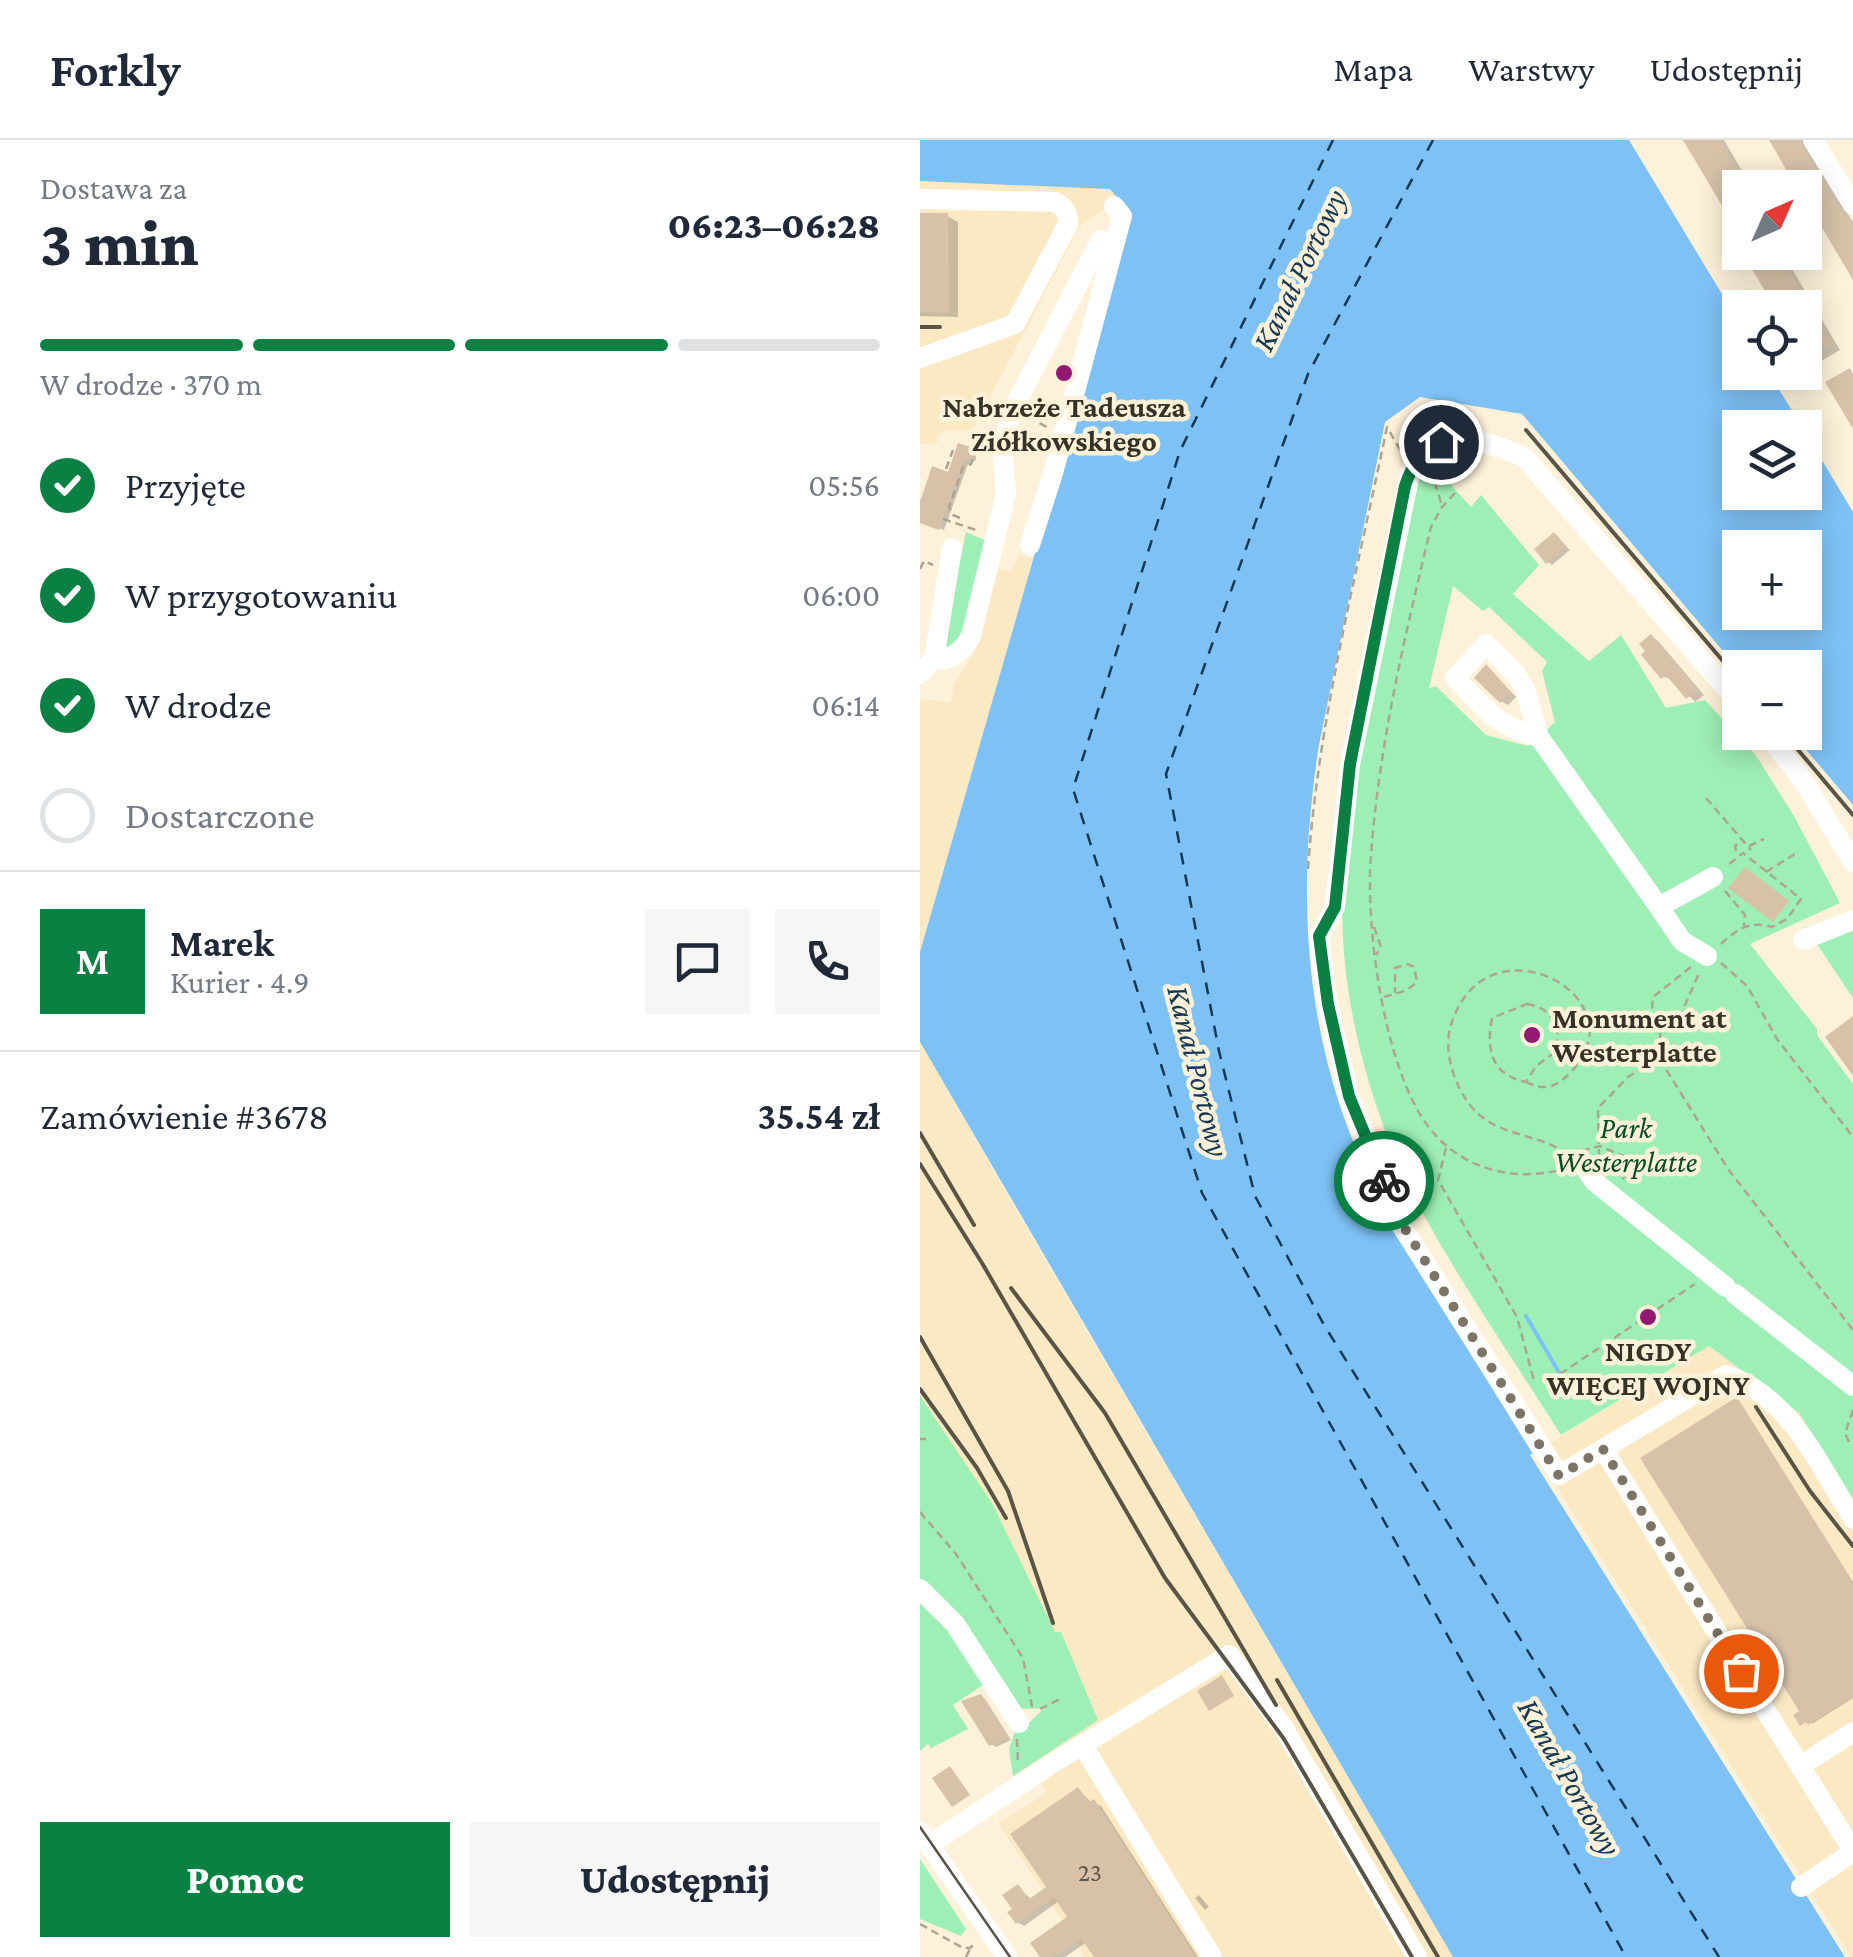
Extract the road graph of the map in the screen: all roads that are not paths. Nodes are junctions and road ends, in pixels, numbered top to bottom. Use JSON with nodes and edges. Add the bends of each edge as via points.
{"nodes":[{"id":1,"x":1813,"y":140,"type":"edge"},
{"id":2,"x":920,"y":199,"type":"edge"},
{"id":3,"x":1853,"y":205,"type":"edge"},
{"id":4,"x":1114,"y":206,"type":"dead end"},
{"id":5,"x":1100,"y":240,"type":"dead end"},
{"id":6,"x":920,"y":358,"type":"edge"},
{"id":7,"x":1030,"y":546,"type":"dead end"},
{"id":8,"x":952,"y":548,"type":"dead end"},
{"id":9,"x":927,"y":667,"type":"edge"},
{"id":10,"x":1722,"y":683,"type":"edge"},
{"id":11,"x":1539,"y":737,"type":"junction"},
{"id":12,"x":1779,"y":750,"type":"edge"},
{"id":13,"x":1853,"y":862,"type":"edge"},
{"id":14,"x":1713,"y":877,"type":"road end"},
{"id":15,"x":1659,"y":907,"type":"junction"},
{"id":16,"x":1853,"y":920,"type":"edge"},
{"id":17,"x":1803,"y":940,"type":"dead end"},
{"id":18,"x":1707,"y":956,"type":"road end"},
{"id":19,"x":1588,"y":1162,"type":"road end"},
{"id":20,"x":1853,"y":1386,"type":"edge"},
{"id":21,"x":1603,"y":1449,"type":"junction"},
{"id":22,"x":1853,"y":1518,"type":"edge"},
{"id":23,"x":920,"y":1590,"type":"edge"},
{"id":24,"x":1026,"y":1718,"type":"road end"},
{"id":25,"x":1853,"y":1732,"type":"edge"},
{"id":26,"x":1082,"y":1746,"type":"junction"},
{"id":27,"x":1800,"y":1766,"type":"junction"},
{"id":28,"x":922,"y":1835,"type":"edge"},
{"id":29,"x":1853,"y":1851,"type":"edge"},
{"id":30,"x":1801,"y":1887,"type":"dead end"},
{"id":31,"x":1006,"y":1957,"type":"edge"},
{"id":32,"x":1212,"y":1957,"type":"edge"},
{"id":33,"x":1418,"y":1957,"type":"edge"}],
"edges":[{"from":1,"to":3,"type":"street"},
{"from":2,"to":6,"type":"street","via":[[1056,202],[1068,215],[1015,324]]},
{"from":4,"to":7,"type":"street","via":[[1122,216]]},
{"from":5,"to":9,"type":"street","via":[[1013,410],[1002,446],[1006,494],[971,636],[960,652]]},
{"from":8,"to":9,"type":"street"},
{"from":10,"to":21,"type":"street","via":[[1525,458],[1475,441],[1432,446],[1420,468],[1350,764],[1335,907],[1319,936],[1328,1004],[1349,1096],[1402,1224],[1559,1476]]},
{"from":11,"to":11,"type":"street","via":[[1515,673],[1486,644],[1454,678],[1498,722]]},
{"from":11,"to":15,"type":"street"},
{"from":12,"to":13,"type":"street"},
{"from":14,"to":15,"type":"street"},
{"from":15,"to":18,"type":"street","via":[[1682,941]]},
{"from":16,"to":17,"type":"street"},
{"from":19,"to":20,"type":"street","via":[[1708,1273]]},
{"from":21,"to":22,"type":"street","via":[[1726,1375],[1750,1382],[1790,1417]]},
{"from":21,"to":27,"type":"street"},
{"from":23,"to":24,"type":"street","via":[[955,1624]]},
{"from":25,"to":27,"type":"street"},
{"from":26,"to":28,"type":"street"},
{"from":26,"to":32,"type":"street"},
{"from":26,"to":33,"type":"street","via":[[1237,1650]]},
{"from":27,"to":29,"type":"street"},
{"from":28,"to":31,"type":"street"},
{"from":29,"to":30,"type":"street"}]}
